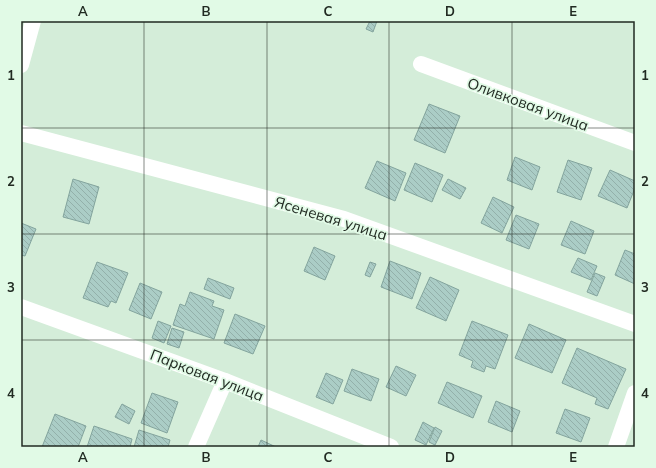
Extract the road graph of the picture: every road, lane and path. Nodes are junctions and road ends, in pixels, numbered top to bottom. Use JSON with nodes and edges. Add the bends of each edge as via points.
{"nodes":[{"id":1,"x":33,"y":21,"type":"edge"},
{"id":2,"x":421,"y":64,"type":"dead end"},
{"id":3,"x":21,"y":65,"type":"edge"},
{"id":4,"x":21,"y":133,"type":"edge"},
{"id":5,"x":635,"y":143,"type":"edge"},
{"id":6,"x":21,"y":307,"type":"edge"},
{"id":7,"x":635,"y":324,"type":"edge"},
{"id":8,"x":225,"y":381,"type":"junction"},
{"id":9,"x":635,"y":393,"type":"edge"},
{"id":10,"x":196,"y":447,"type":"edge"},
{"id":11,"x":391,"y":447,"type":"edge"},
{"id":12,"x":616,"y":447,"type":"edge"}],
"edges":[{"from":1,"to":3,"type":"street"},
{"from":2,"to":5,"type":"street","name":"Оливковая улица"},
{"from":4,"to":7,"type":"street","name":"Ясеневая улица","via":[[344,219]]},
{"from":6,"to":8,"type":"street","name":"Парковая улица"},
{"from":8,"to":10,"type":"street"},
{"from":8,"to":11,"type":"street","name":"Парковая улица"},
{"from":9,"to":12,"type":"street"}]}
